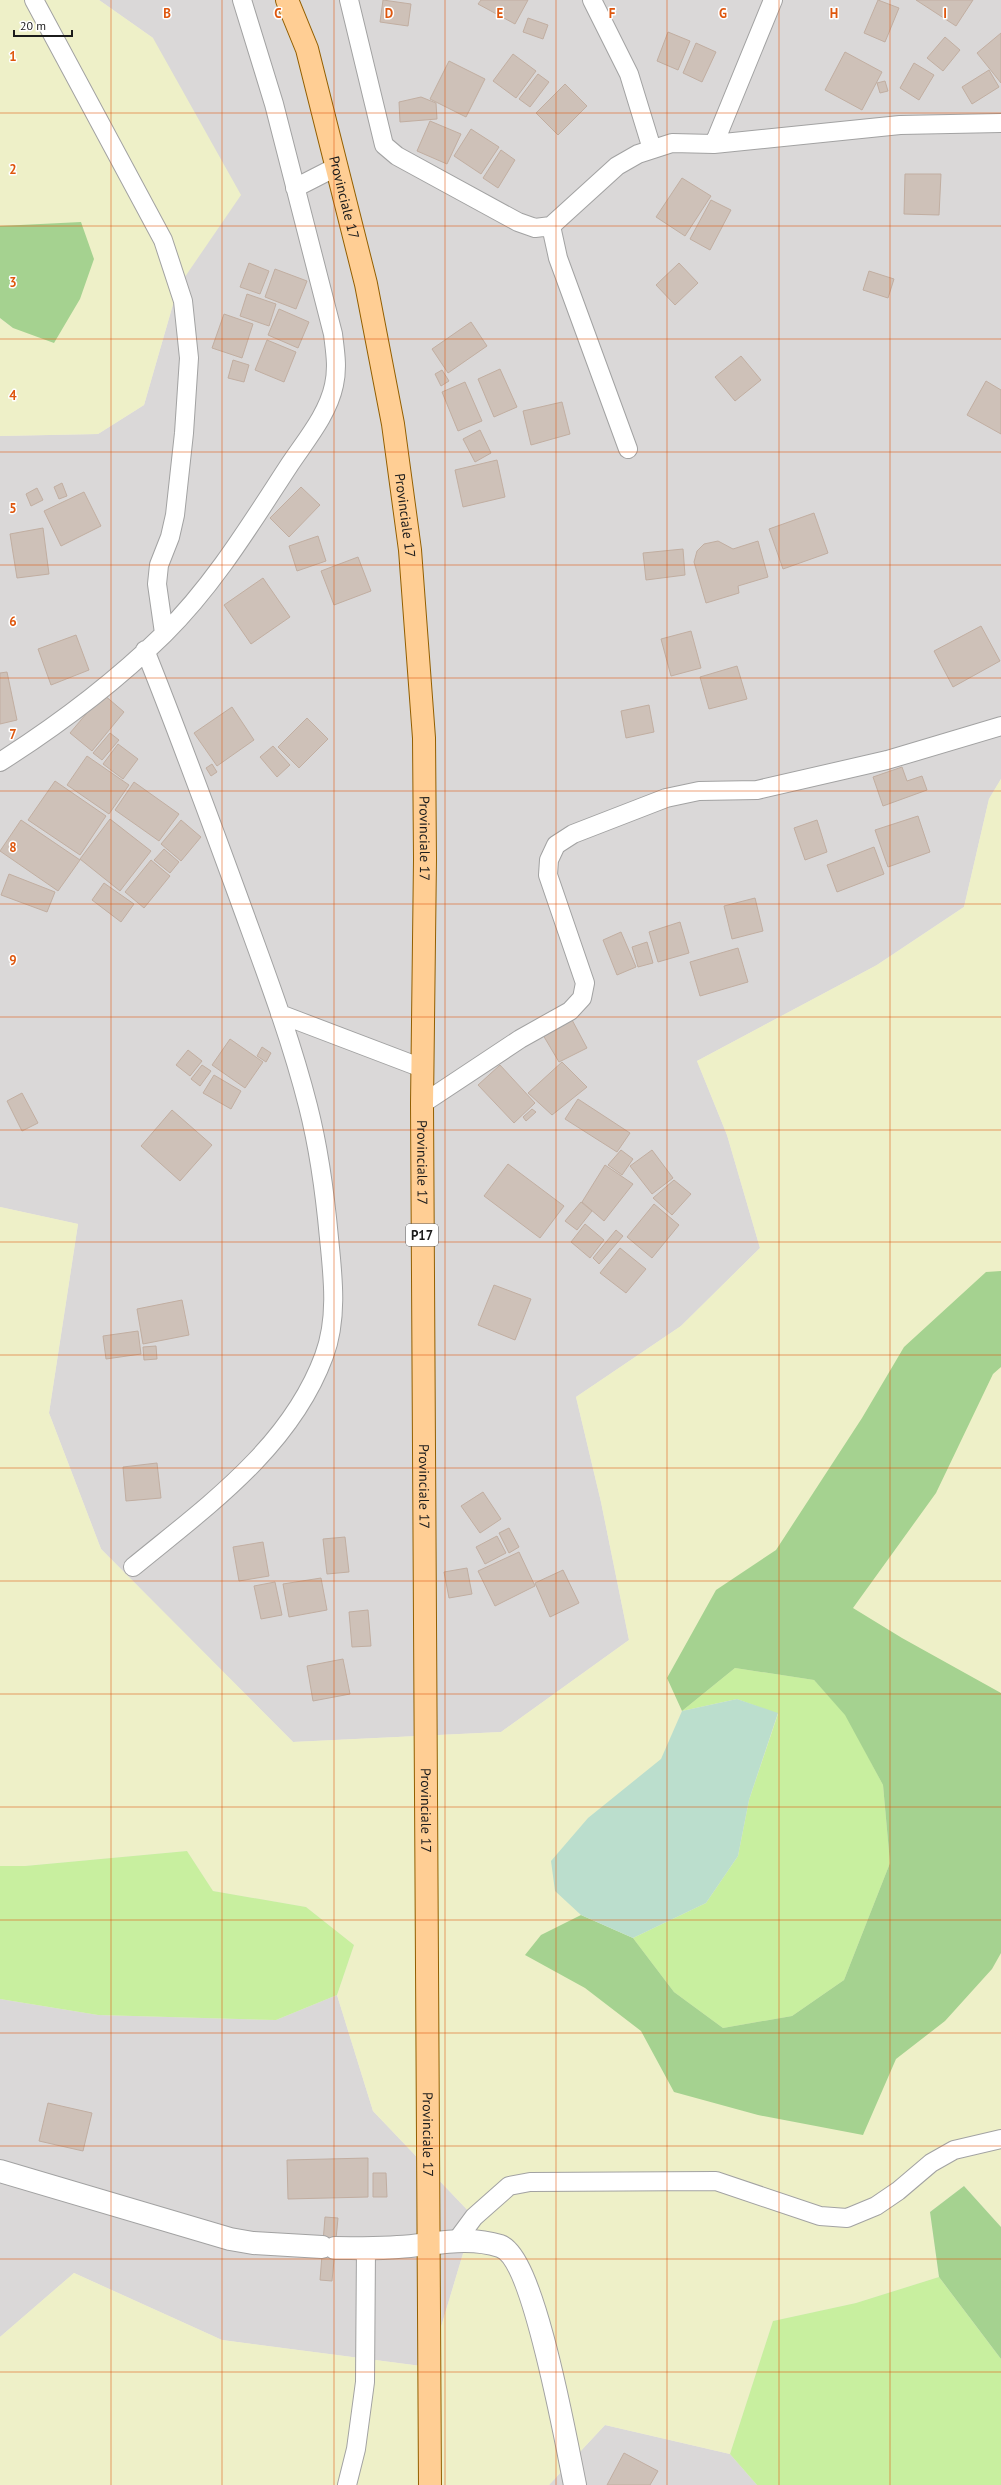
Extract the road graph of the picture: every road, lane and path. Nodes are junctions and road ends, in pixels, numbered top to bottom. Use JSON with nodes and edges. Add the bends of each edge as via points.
{"nodes":[{"id":1,"x":34,"y":0,"type":"edge"},
{"id":2,"x":242,"y":0,"type":"edge"},
{"id":3,"x":287,"y":0,"type":"edge"},
{"id":4,"x":349,"y":0,"type":"edge"},
{"id":5,"x":592,"y":0,"type":"edge"},
{"id":6,"x":773,"y":0,"type":"edge"},
{"id":7,"x":1001,"y":123,"type":"edge"},
{"id":8,"x":714,"y":144,"type":"junction"},
{"id":9,"x":652,"y":149,"type":"junction"},
{"id":10,"x":336,"y":167,"type":"junction"},
{"id":11,"x":295,"y":188,"type":"junction"},
{"id":12,"x":551,"y":226,"type":"junction"},
{"id":13,"x":628,"y":449,"type":"dead end"},
{"id":14,"x":164,"y":633,"type":"junction"},
{"id":15,"x":145,"y":650,"type":"junction"},
{"id":16,"x":1001,"y":726,"type":"edge"},
{"id":17,"x":0,"y":762,"type":"edge"},
{"id":18,"x":280,"y":1014,"type":"junction"},
{"id":19,"x":422,"y":1068,"type":"junction"},
{"id":20,"x":422,"y":1104,"type":"junction"},
{"id":21,"x":133,"y":1567,"type":"dead end"},
{"id":22,"x":1001,"y":2138,"type":"edge"},
{"id":23,"x":0,"y":2171,"type":"edge"},
{"id":24,"x":456,"y":2240,"type":"junction"},
{"id":25,"x":428,"y":2244,"type":"junction"},
{"id":26,"x":366,"y":2248,"type":"junction"},
{"id":27,"x":347,"y":2485,"type":"edge"},
{"id":28,"x":430,"y":2485,"type":"edge"},
{"id":29,"x":575,"y":2485,"type":"edge"}],
"edges":[{"from":1,"to":14,"type":"street","via":[[163,240],[183,301],[189,358],[184,432],[175,515],[159,565],[157,584]]},
{"from":2,"to":11,"type":"street","via":[[274,104]]},
{"from":3,"to":10,"type":"main road","name":"Provinciale 17","number":"P17","via":[[307,49]]},
{"from":4,"to":12,"type":"street","via":[[384,145],[397,156],[518,222],[535,228]]},
{"from":5,"to":9,"type":"street","via":[[629,74]]},
{"from":6,"to":8,"type":"street"},
{"from":7,"to":8,"type":"street","via":[[900,125]]},
{"from":8,"to":9,"type":"street","via":[[672,143]]},
{"from":9,"to":12,"type":"street","via":[[616,166]]},
{"from":10,"to":11,"type":"street"},
{"from":10,"to":19,"type":"main road","name":"Provinciale 17","number":"P17","via":[[366,284],[392,416],[410,550],[424,738]]},
{"from":11,"to":14,"type":"street","via":[[333,334],[337,360],[334,386],[322,414],[250,524],[206,585]]},
{"from":12,"to":13,"type":"street","via":[[558,258]]},
{"from":14,"to":15,"type":"street"},
{"from":15,"to":17,"type":"street","via":[[66,718]]},
{"from":15,"to":18,"type":"street","via":[[178,733]]},
{"from":16,"to":20,"type":"street","via":[[887,760],[757,790],[699,791],[666,798],[573,834],[556,845],[549,860],[548,875],[586,983],[582,998],[570,1011],[520,1039]]},
{"from":18,"to":19,"type":"street"},
{"from":18,"to":21,"type":"street","via":[[309,1109],[325,1197],[333,1299],[325,1353],[313,1381],[287,1424],[262,1454],[225,1491]]},
{"from":19,"to":20,"type":"main road","name":"Provinciale 17","number":"P17"},
{"from":20,"to":25,"type":"main road","name":"Provinciale 17","number":"P17"},
{"from":22,"to":24,"type":"street","via":[[954,2150],[931,2163],[876,2206],[862,2214],[847,2218],[820,2216],[729,2184],[703,2180],[530,2182],[510,2186],[474,2217]]},
{"from":23,"to":26,"type":"street","via":[[230,2240]]},
{"from":24,"to":25,"type":"street"},
{"from":24,"to":29,"type":"street","via":[[502,2246],[516,2261],[529,2290],[544,2344]]},
{"from":25,"to":26,"type":"street"},
{"from":25,"to":28,"type":"main road","name":"Provinciale 17","number":"P17"},
{"from":26,"to":27,"type":"street","via":[[365,2382],[356,2449]]}]}
